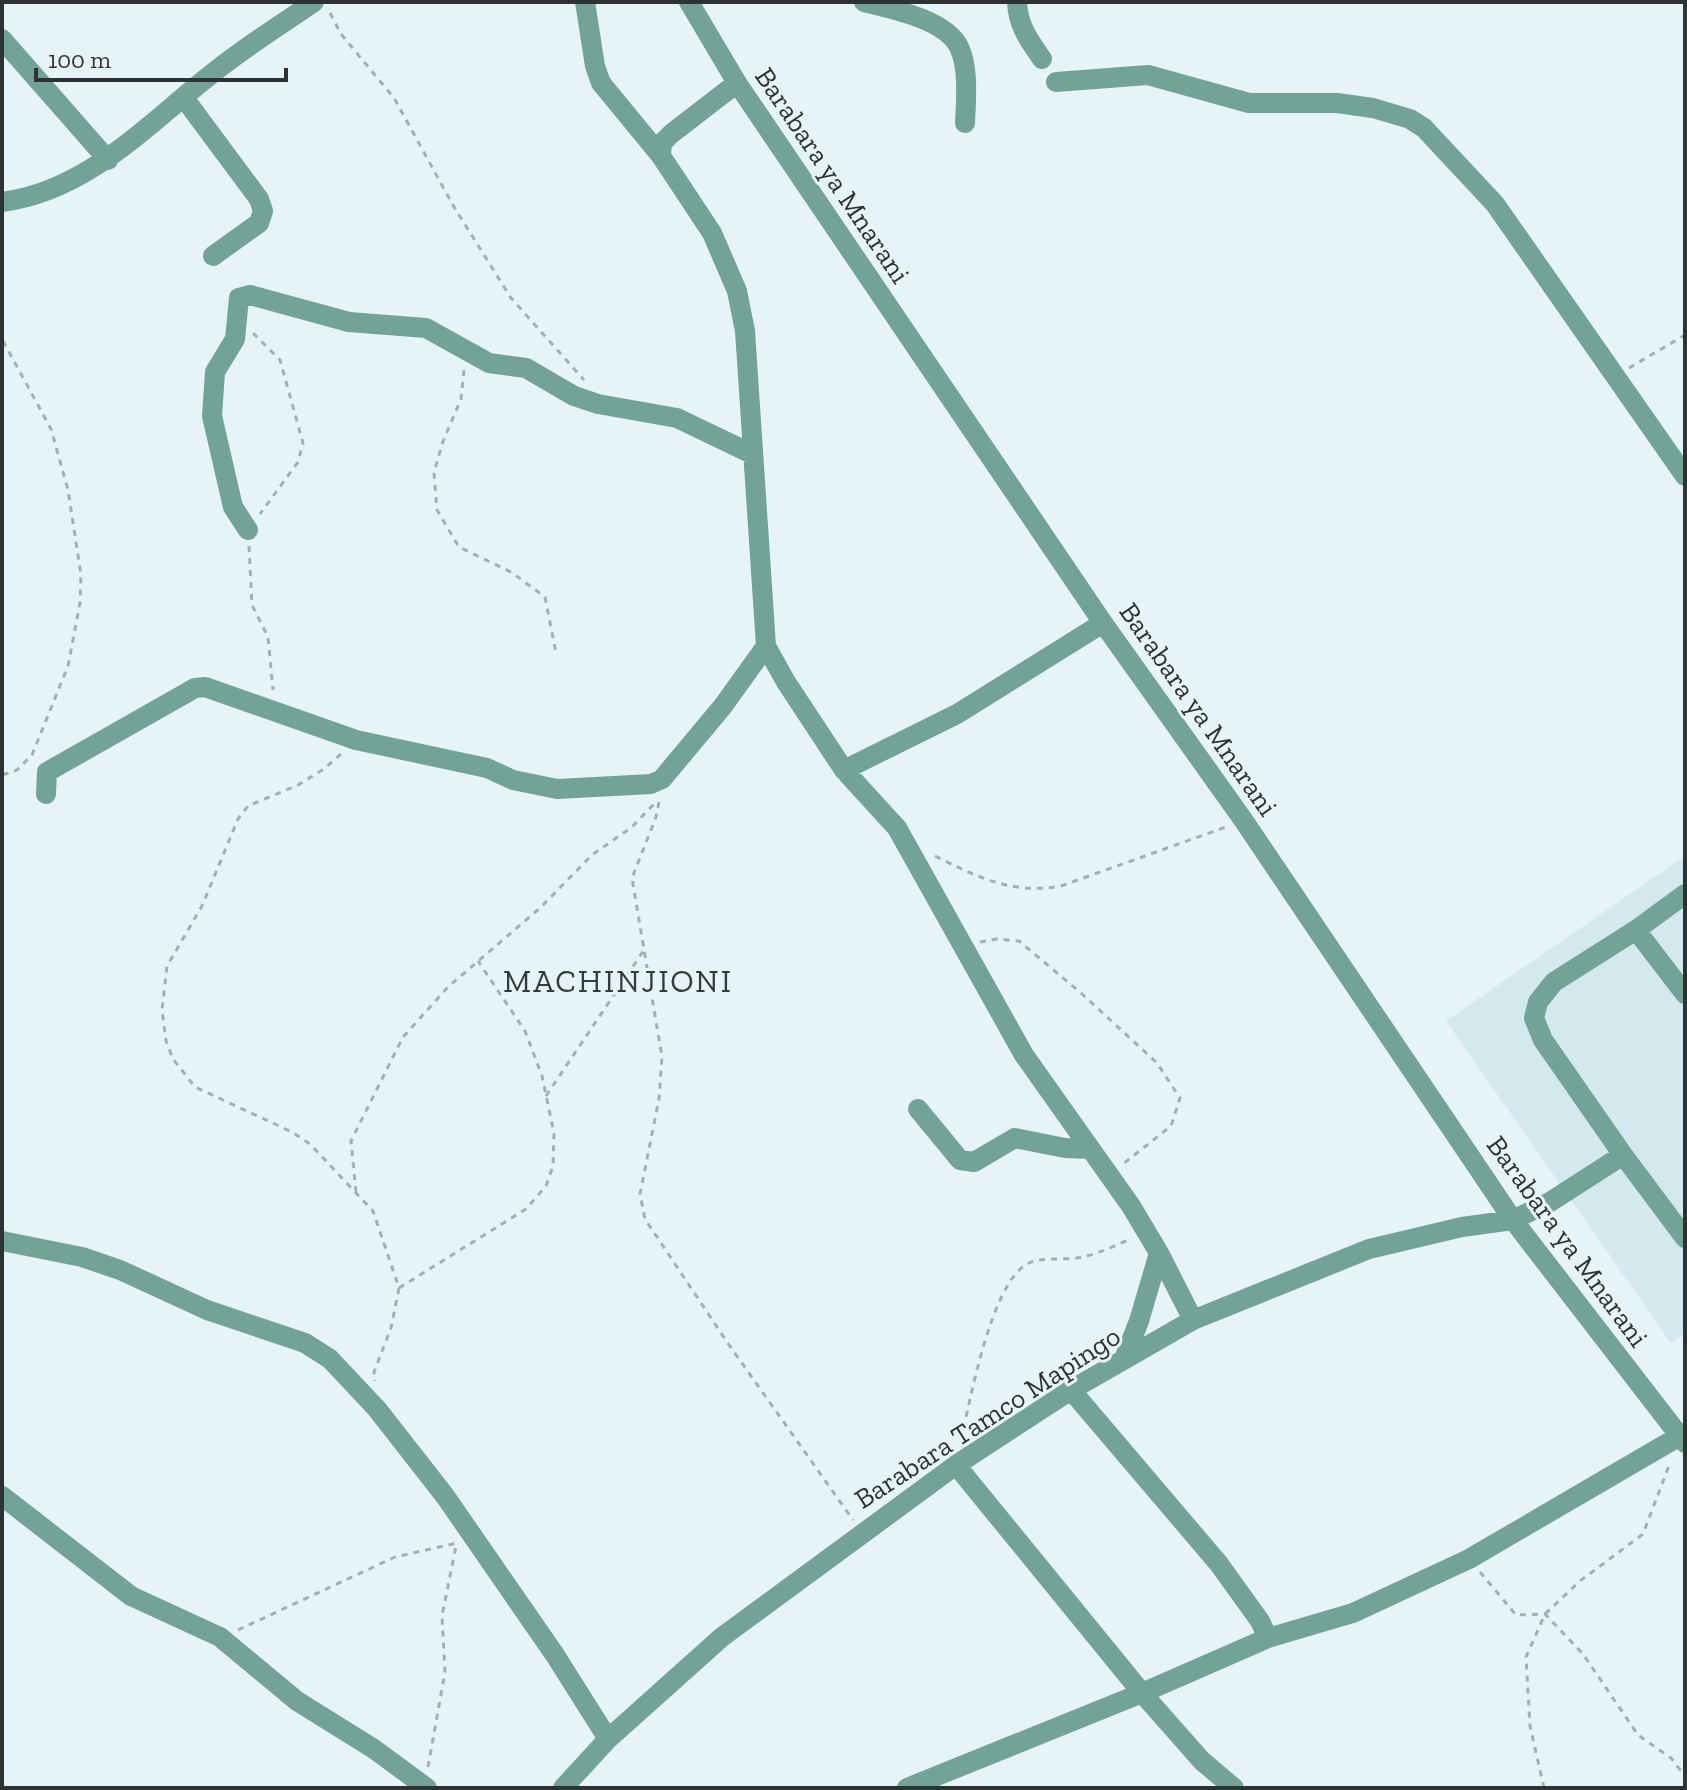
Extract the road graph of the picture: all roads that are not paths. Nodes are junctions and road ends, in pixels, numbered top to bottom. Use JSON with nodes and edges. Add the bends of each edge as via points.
{"nodes":[{"id":1,"x":585,"y":2,"type":"edge"},
{"id":2,"x":689,"y":2,"type":"edge"},
{"id":3,"x":864,"y":2,"type":"edge"},
{"id":4,"x":1017,"y":2,"type":"edge"},
{"id":5,"x":322,"y":7,"type":"edge"},
{"id":6,"x":2,"y":39,"type":"edge"},
{"id":7,"x":1042,"y":59,"type":"dead end"},
{"id":8,"x":1056,"y":82,"type":"dead end"},
{"id":9,"x":737,"y":83,"type":"junction"},
{"id":10,"x":184,"y":98,"type":"junction"},
{"id":11,"x":965,"y":123,"type":"dead end"},
{"id":12,"x":661,"y":156,"type":"junction"},
{"id":13,"x":108,"y":160,"type":"junction"},
{"id":14,"x":2,"y":202,"type":"edge"},
{"id":15,"x":213,"y":256,"type":"dead end"},
{"id":16,"x":752,"y":454,"type":"junction"},
{"id":17,"x":1685,"y":476,"type":"edge"},
{"id":18,"x":248,"y":530,"type":"road end"},
{"id":19,"x":1103,"y":623,"type":"junction"},
{"id":20,"x":766,"y":646,"type":"junction"},
{"id":21,"x":844,"y":770,"type":"junction"},
{"id":22,"x":46,"y":794,"type":"dead end"},
{"id":23,"x":1685,"y":894,"type":"edge"},
{"id":24,"x":1636,"y":930,"type":"junction"},
{"id":25,"x":1685,"y":994,"type":"edge"},
{"id":26,"x":918,"y":1109,"type":"dead end"},
{"id":27,"x":1090,"y":1149,"type":"junction"},
{"id":28,"x":1623,"y":1155,"type":"junction"},
{"id":29,"x":1513,"y":1220,"type":"junction"},
{"id":30,"x":1685,"y":1238,"type":"edge"},
{"id":31,"x":2,"y":1241,"type":"edge"},
{"id":32,"x":1159,"y":1253,"type":"junction"},
{"id":33,"x":1193,"y":1320,"type":"junction"},
{"id":34,"x":1124,"y":1359,"type":"junction"},
{"id":35,"x":1071,"y":1390,"type":"junction"},
{"id":36,"x":1683,"y":1438,"type":"edge"},
{"id":37,"x":956,"y":1465,"type":"junction"},
{"id":38,"x":2,"y":1496,"type":"edge"},
{"id":39,"x":1268,"y":1638,"type":"junction"},
{"id":40,"x":1142,"y":1693,"type":"junction"},
{"id":41,"x":608,"y":1739,"type":"junction"},
{"id":42,"x":426,"y":1787,"type":"edge"},
{"id":43,"x":563,"y":1788,"type":"edge"},
{"id":44,"x":907,"y":1788,"type":"edge"},
{"id":45,"x":1234,"y":1788,"type":"edge"}],
"edges":[{"from":1,"to":12,"type":"street","via":[[601,83]]},
{"from":2,"to":9,"type":"street","name":"Barabara ya Mnarani"},
{"from":3,"to":11,"type":"street","via":[[911,14],[945,32],[959,47],[967,86]]},
{"from":4,"to":7,"type":"street","via":[[1024,34]]},
{"from":5,"to":10,"type":"street","via":[[218,69]]},
{"from":6,"to":13,"type":"street"},
{"from":8,"to":17,"type":"street","via":[[1148,75],[1249,103],[1337,103],[1410,119],[1495,204]]},
{"from":9,"to":12,"type":"street","via":[[671,134],[662,143]]},
{"from":9,"to":19,"type":"street","name":"Barabara ya Mnarani"},
{"from":10,"to":13,"type":"street"},
{"from":10,"to":15,"type":"street","via":[[263,211],[259,223]]},
{"from":12,"to":16,"type":"street","via":[[712,233],[737,291],[745,331]]},
{"from":13,"to":14,"type":"street","via":[[23,200]]},
{"from":16,"to":18,"type":"street","via":[[677,418],[574,396],[526,368],[489,363],[426,328],[349,322],[250,295],[239,298],[235,339],[215,372],[212,416],[233,507]]},
{"from":16,"to":20,"type":"street"},
{"from":19,"to":21,"type":"street","via":[[957,714]]},
{"from":19,"to":29,"type":"street","name":"Barabara ya Mnarani","via":[[1244,821]]},
{"from":20,"to":21,"type":"street"},
{"from":20,"to":22,"type":"street","via":[[723,706],[662,779],[651,784],[557,789],[513,780],[487,768],[356,740],[205,687],[47,772]]},
{"from":21,"to":27,"type":"street","via":[[897,828],[1024,1055]]},
{"from":23,"to":24,"type":"street"},
{"from":24,"to":25,"type":"street"},
{"from":24,"to":28,"type":"street","via":[[1554,982],[1538,1002],[1534,1018],[1543,1040]]},
{"from":26,"to":27,"type":"street","via":[[960,1160],[974,1162],[1015,1138]]},
{"from":27,"to":32,"type":"street"},
{"from":28,"to":29,"type":"street","name":"Barabara Tamco Mapingo"},
{"from":28,"to":30,"type":"street"},
{"from":29,"to":33,"type":"street","name":"Barabara Tamco Mapingo","via":[[1369,1249]]},
{"from":29,"to":36,"type":"street","name":"Barabara ya Mnarani"},
{"from":31,"to":41,"type":"street","via":[[120,1270],[207,1310],[305,1343],[330,1359],[445,1496],[464,1540],[555,1655]]},
{"from":32,"to":33,"type":"street"},
{"from":32,"to":34,"type":"street"},
{"from":33,"to":34,"type":"street","name":"Barabara Tamco Mapingo"},
{"from":34,"to":35,"type":"street","name":"Barabara Tamco Mapingo"},
{"from":35,"to":37,"type":"street","name":"Barabara Tamco Mapingo"},
{"from":35,"to":39,"type":"street","via":[[1219,1564]]},
{"from":36,"to":39,"type":"street","via":[[1469,1559],[1353,1613]]},
{"from":37,"to":40,"type":"street"},
{"from":37,"to":41,"type":"street","name":"Barabara Tamco Mapingo","via":[[722,1637]]},
{"from":38,"to":42,"type":"street","via":[[131,1596],[220,1637],[297,1701]]},
{"from":39,"to":40,"type":"street"},
{"from":40,"to":44,"type":"street"},
{"from":40,"to":45,"type":"street","via":[[1202,1761]]},
{"from":41,"to":43,"type":"street","name":"Barabara Tamco Mapingo"}]}
